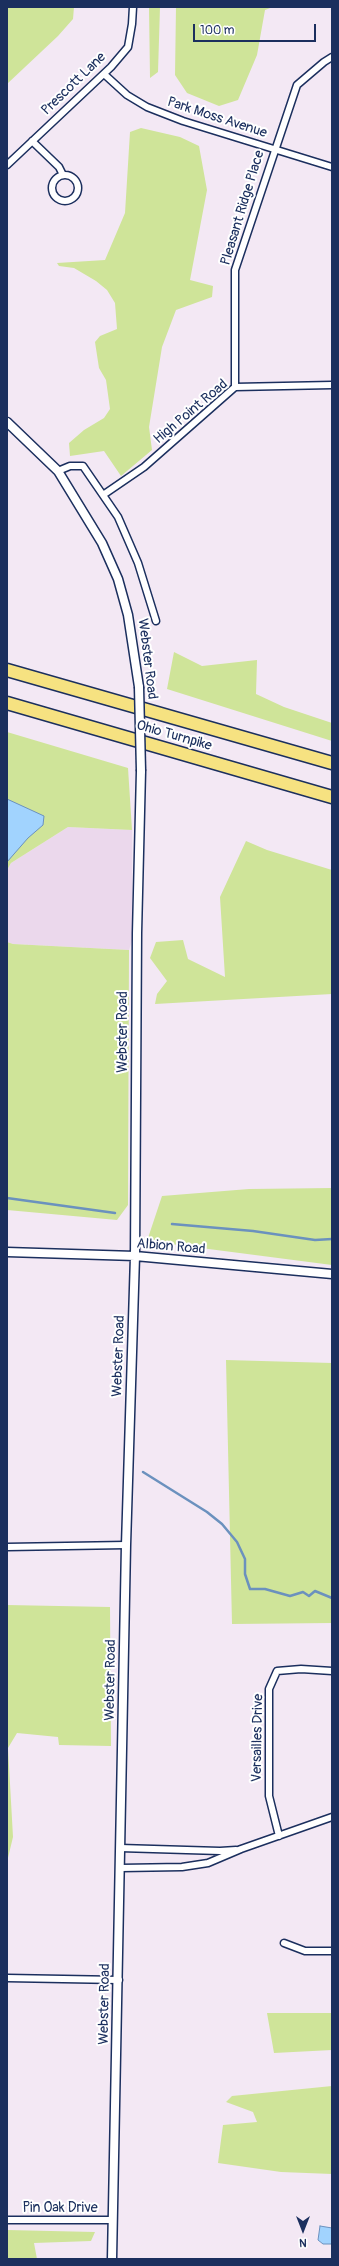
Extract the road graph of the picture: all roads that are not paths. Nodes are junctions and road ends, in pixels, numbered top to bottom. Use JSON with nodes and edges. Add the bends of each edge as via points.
{"nodes":[{"id":1,"x":132,"y":7,"type":"edge"},
{"id":2,"x":332,"y":58,"type":"edge"},
{"id":3,"x":104,"y":74,"type":"junction"},
{"id":4,"x":32,"y":141,"type":"junction"},
{"id":5,"x":274,"y":149,"type":"junction"},
{"id":6,"x":7,"y":165,"type":"edge"},
{"id":7,"x":332,"y":167,"type":"edge"},
{"id":8,"x":63,"y":175,"type":"junction"},
{"id":9,"x":332,"y":386,"type":"edge"},
{"id":10,"x":235,"y":387,"type":"junction"},
{"id":11,"x":7,"y":422,"type":"edge"},
{"id":12,"x":58,"y":471,"type":"junction"},
{"id":13,"x":103,"y":495,"type":"junction"},
{"id":14,"x":156,"y":621,"type":"dead end"},
{"id":15,"x":7,"y":670,"type":"edge"},
{"id":16,"x":7,"y":703,"type":"edge"},
{"id":17,"x":332,"y":763,"type":"edge"},
{"id":18,"x":332,"y":797,"type":"edge"},
{"id":19,"x":7,"y":1252,"type":"edge"},
{"id":20,"x":134,"y":1256,"type":"junction"},
{"id":21,"x":332,"y":1274,"type":"edge"},
{"id":22,"x":126,"y":1545,"type":"junction"},
{"id":23,"x":7,"y":1547,"type":"edge"},
{"id":24,"x":332,"y":1671,"type":"edge"},
{"id":25,"x":332,"y":1817,"type":"edge"},
{"id":26,"x":279,"y":1836,"type":"junction"},
{"id":27,"x":120,"y":1848,"type":"junction"},
{"id":28,"x":241,"y":1849,"type":"junction"},
{"id":29,"x":121,"y":1868,"type":"junction"},
{"id":30,"x":284,"y":1943,"type":"dead end"},
{"id":31,"x":332,"y":1951,"type":"edge"},
{"id":32,"x":7,"y":1978,"type":"edge"},
{"id":33,"x":119,"y":1980,"type":"junction"},
{"id":34,"x":7,"y":2220,"type":"edge"},
{"id":35,"x":113,"y":2220,"type":"junction"},
{"id":36,"x":112,"y":2259,"type":"edge"}],
"edges":[{"from":1,"to":3,"type":"street","name":"Prescott Lane","via":[[128,47]]},
{"from":2,"to":5,"type":"street","name":"Pleasant Ridge Place","via":[[297,85]]},
{"from":3,"to":4,"type":"street","name":"Prescott Lane"},
{"from":3,"to":5,"type":"street","name":"Park Moss Avenue","via":[[127,95],[147,107]]},
{"from":4,"to":6,"type":"street","name":"Prescott Lane"},
{"from":4,"to":8,"type":"street"},
{"from":5,"to":7,"type":"street","name":"Park Moss Avenue"},
{"from":5,"to":10,"type":"street","name":"Pleasant Ridge Place","via":[[235,270]]},
{"from":8,"to":8,"type":"street","via":[[55,179],[52,190],[60,200],[68,200],[75,195],[77,187],[74,179]]},
{"from":9,"to":10,"type":"street","name":"High Point Road"},
{"from":10,"to":13,"type":"street","name":"High Point Road","via":[[144,467]]},
{"from":11,"to":12,"type":"street","name":"Webster Road"},
{"from":12,"to":13,"type":"street","name":"Webster Road","via":[[70,466],[83,466]]},
{"from":12,"to":20,"type":"street","name":"Webster Road","bridge":true,"via":[[102,543],[118,579],[128,615],[139,687],[141,771]]},
{"from":13,"to":14,"type":"street","name":"Webster Road","via":[[118,517],[138,563]]},
{"from":15,"to":17,"type":"highway","name":"Ohio Turnpike"},
{"from":16,"to":18,"type":"highway","name":"Ohio Turnpike"},
{"from":19,"to":20,"type":"street","name":"Albion Road"},
{"from":20,"to":21,"type":"street","name":"Albion Road"},
{"from":20,"to":22,"type":"street","name":"Webster Road"},
{"from":22,"to":23,"type":"street"},
{"from":22,"to":27,"type":"street","name":"Webster Road"},
{"from":24,"to":26,"type":"street","name":"Versailles Drive","via":[[278,1671],[269,1689],[269,1796]]},
{"from":25,"to":26,"type":"street"},
{"from":26,"to":28,"type":"street"},
{"from":27,"to":28,"type":"street","via":[[220,1851]]},
{"from":27,"to":29,"type":"street","name":"Webster Road"},
{"from":28,"to":29,"type":"street","via":[[208,1863],[182,1867]]},
{"from":29,"to":33,"type":"street","name":"Webster Road"},
{"from":30,"to":31,"type":"street","via":[[305,1951]]},
{"from":32,"to":33,"type":"street"},
{"from":33,"to":35,"type":"street","name":"Webster Road"},
{"from":34,"to":35,"type":"street","name":"Pin Oak Drive"},
{"from":35,"to":36,"type":"street","name":"Webster Road"}]}
